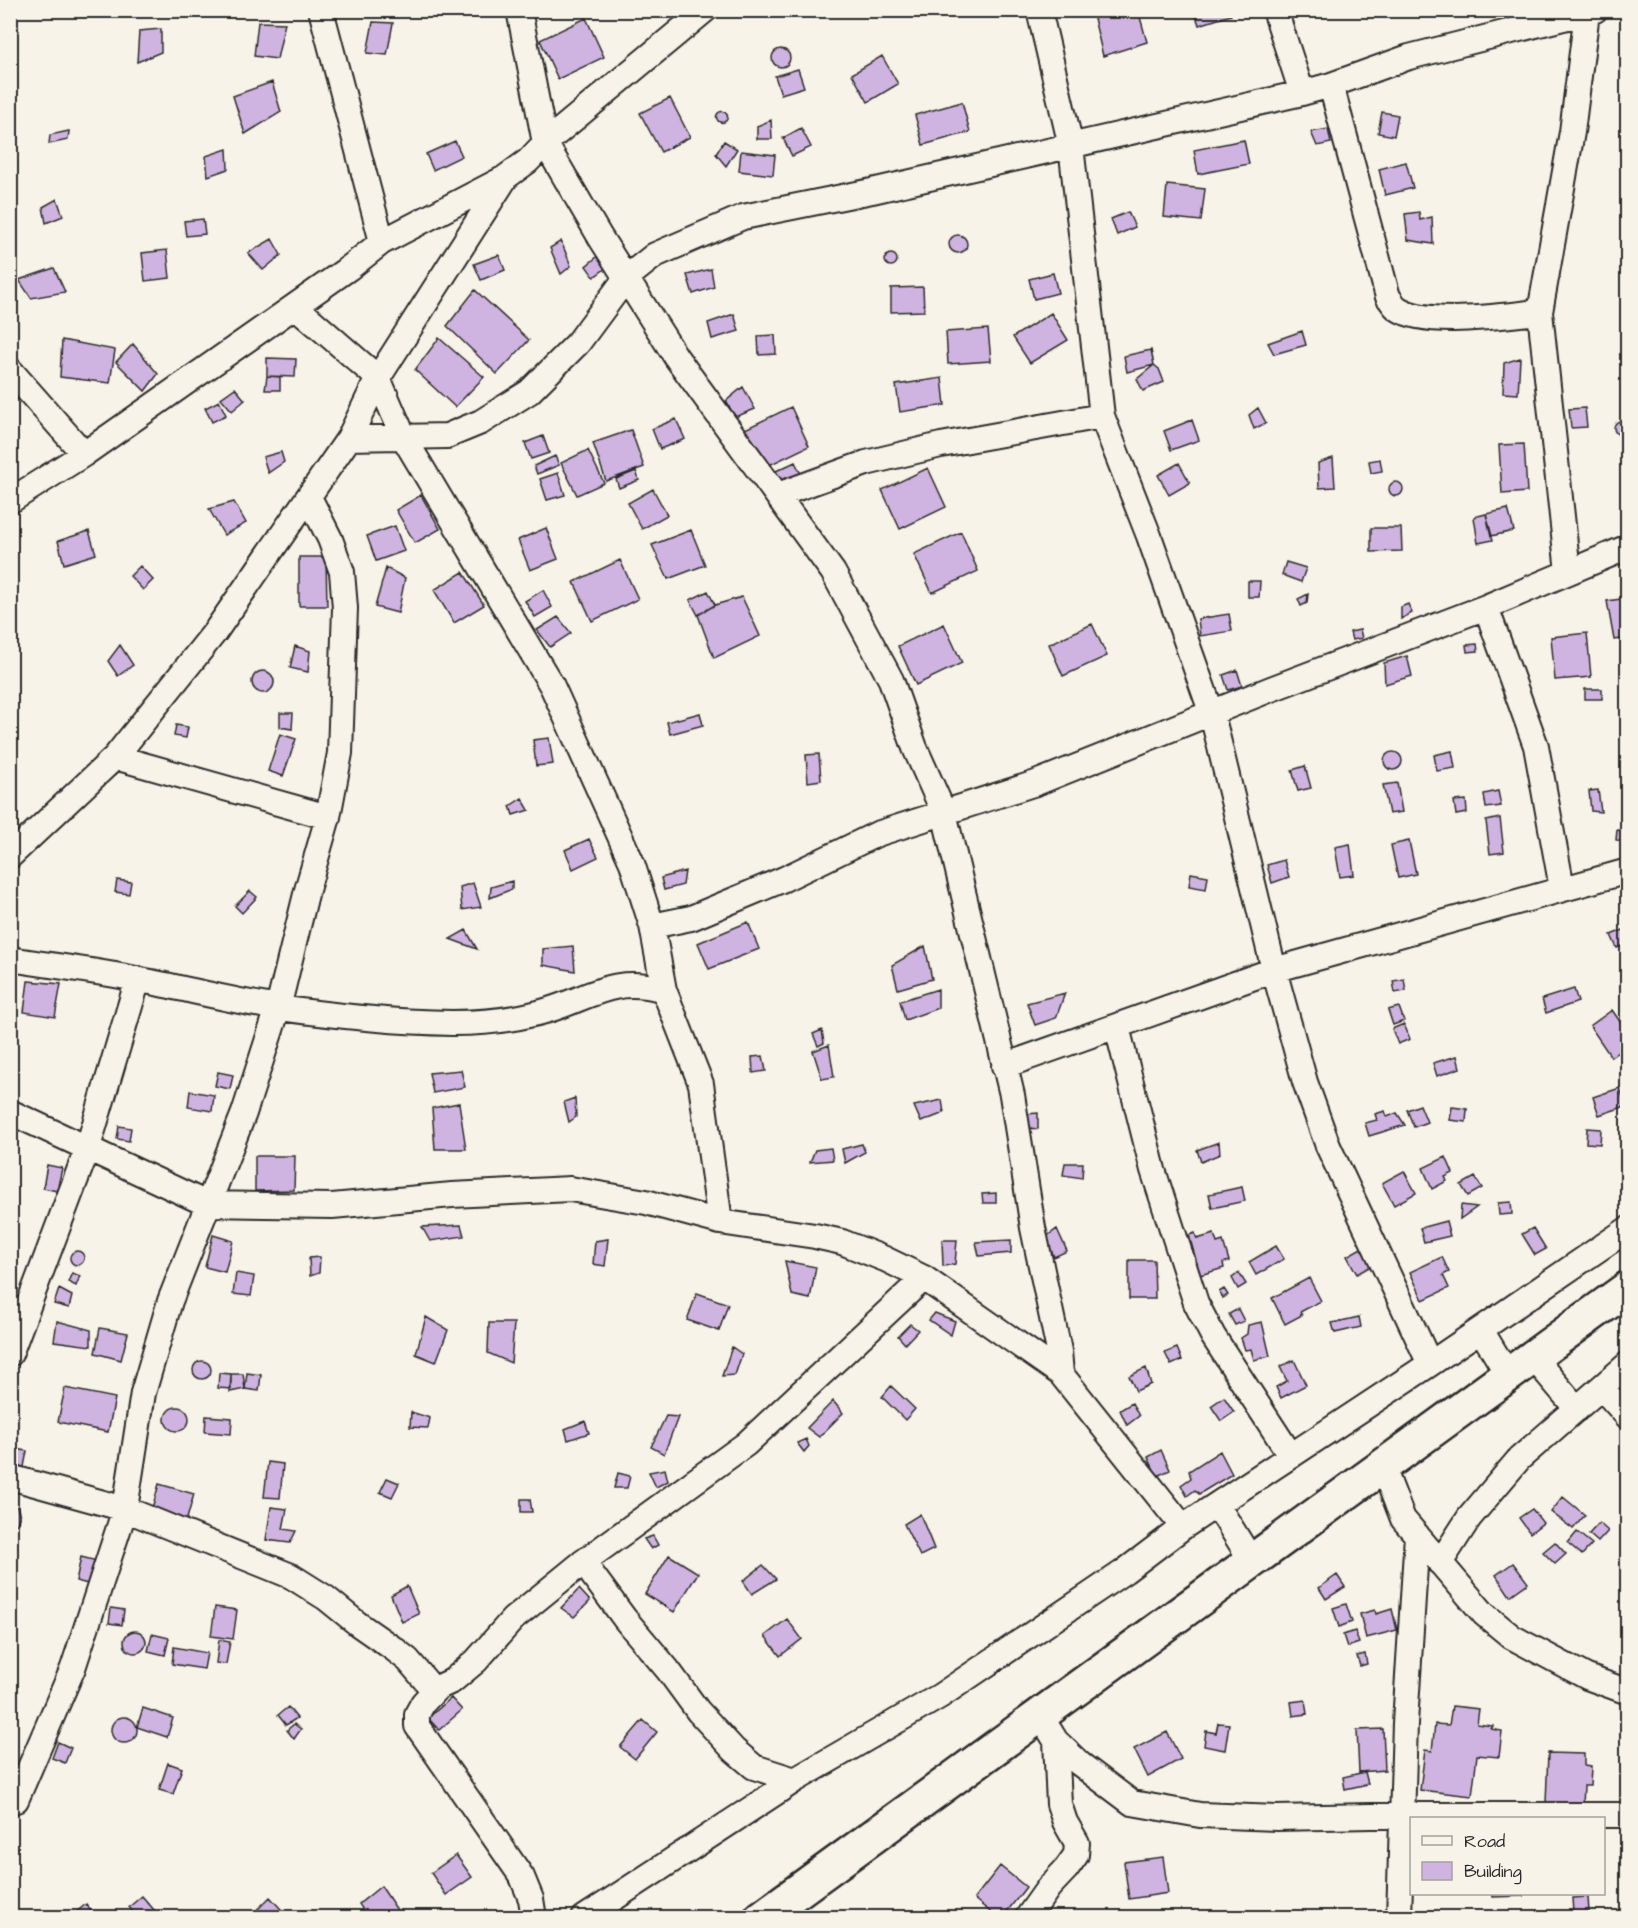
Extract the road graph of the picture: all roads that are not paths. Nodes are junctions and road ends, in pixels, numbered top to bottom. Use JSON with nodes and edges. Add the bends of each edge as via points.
{"nodes":[{"id":1,"x":321,"y":10,"type":"edge"},
{"id":2,"x":519,"y":10,"type":"edge"},
{"id":3,"x":705,"y":10,"type":"edge"},
{"id":4,"x":1040,"y":10,"type":"edge"},
{"id":5,"x":1275,"y":10,"type":"edge"},
{"id":6,"x":1591,"y":11,"type":"edge"},
{"id":7,"x":1331,"y":85,"type":"junction"},
{"id":8,"x":1302,"y":93,"type":"junction"},
{"id":9,"x":545,"y":143,"type":"junction"},
{"id":10,"x":1071,"y":146,"type":"junction"},
{"id":11,"x":506,"y":177,"type":"junction"},
{"id":12,"x":382,"y":242,"type":"junction"},
{"id":13,"x":626,"y":278,"type":"junction"},
{"id":14,"x":295,"y":306,"type":"junction"},
{"id":15,"x":1540,"y":312,"type":"junction"},
{"id":16,"x":10,"y":370,"type":"edge"},
{"id":17,"x":378,"y":378,"type":"junction"},
{"id":18,"x":1102,"y":416,"type":"junction"},
{"id":19,"x":349,"y":438,"type":"junction"},
{"id":20,"x":404,"y":438,"type":"junction"},
{"id":21,"x":84,"y":454,"type":"junction"},
{"id":22,"x":778,"y":495,"type":"junction"},
{"id":23,"x":309,"y":497,"type":"junction"},
{"id":24,"x":10,"y":501,"type":"edge"},
{"id":25,"x":1628,"y":547,"type":"edge"},
{"id":26,"x":1568,"y":572,"type":"junction"},
{"id":27,"x":1486,"y":607,"type":"junction"},
{"id":28,"x":1212,"y":714,"type":"junction"},
{"id":29,"x":115,"y":757,"type":"junction"},
{"id":30,"x":944,"y":813,"type":"junction"},
{"id":31,"x":328,"y":817,"type":"junction"},
{"id":32,"x":14,"y":853,"type":"edge"},
{"id":33,"x":1628,"y":871,"type":"edge"},
{"id":34,"x":10,"y":874,"type":"edge"},
{"id":35,"x":1562,"y":888,"type":"junction"},
{"id":36,"x":652,"y":926,"type":"junction"},
{"id":37,"x":10,"y":959,"type":"edge"},
{"id":38,"x":1274,"y":970,"type":"junction"},
{"id":39,"x":138,"y":979,"type":"junction"},
{"id":40,"x":664,"y":990,"type":"junction"},
{"id":41,"x":278,"y":1008,"type":"junction"},
{"id":42,"x":1117,"y":1027,"type":"junction"},
{"id":43,"x":1004,"y":1066,"type":"junction"},
{"id":44,"x":10,"y":1112,"type":"edge"},
{"id":45,"x":88,"y":1147,"type":"junction"},
{"id":46,"x":207,"y":1203,"type":"junction"},
{"id":47,"x":720,"y":1222,"type":"junction"},
{"id":48,"x":1628,"y":1229,"type":"edge"},
{"id":49,"x":924,"y":1278,"type":"junction"},
{"id":50,"x":1628,"y":1288,"type":"edge"},
{"id":51,"x":1481,"y":1330,"type":"junction"},
{"id":52,"x":10,"y":1354,"type":"edge"},
{"id":53,"x":1430,"y":1364,"type":"junction"},
{"id":54,"x":1628,"y":1364,"type":"edge"},
{"id":55,"x":1520,"y":1366,"type":"junction"},
{"id":56,"x":1061,"y":1374,"type":"junction"},
{"id":57,"x":1602,"y":1388,"type":"junction"},
{"id":58,"x":1577,"y":1409,"type":"junction"},
{"id":59,"x":1628,"y":1418,"type":"edge"},
{"id":60,"x":1291,"y":1456,"type":"junction"},
{"id":61,"x":1382,"y":1465,"type":"junction"},
{"id":62,"x":10,"y":1478,"type":"edge"},
{"id":63,"x":1217,"y":1504,"type":"junction"},
{"id":64,"x":125,"y":1509,"type":"junction"},
{"id":65,"x":1183,"y":1527,"type":"junction"},
{"id":66,"x":1417,"y":1535,"type":"junction"},
{"id":67,"x":1251,"y":1560,"type":"junction"},
{"id":68,"x":583,"y":1562,"type":"junction"},
{"id":69,"x":1440,"y":1563,"type":"junction"},
{"id":70,"x":437,"y":1688,"type":"junction"},
{"id":71,"x":1628,"y":1692,"type":"edge"},
{"id":72,"x":1048,"y":1728,"type":"junction"},
{"id":73,"x":795,"y":1780,"type":"junction"},
{"id":74,"x":12,"y":1804,"type":"edge"},
{"id":75,"x":1402,"y":1815,"type":"junction"},
{"id":76,"x":1628,"y":1815,"type":"edge"},
{"id":77,"x":534,"y":1917,"type":"edge"},
{"id":78,"x":584,"y":1917,"type":"edge"},
{"id":79,"x":761,"y":1917,"type":"edge"},
{"id":80,"x":1027,"y":1917,"type":"edge"},
{"id":81,"x":1399,"y":1917,"type":"edge"}],
"edges":[{"from":1,"to":12,"type":"street"},
{"from":2,"to":9,"type":"street"},
{"from":3,"to":9,"type":"street"},
{"from":4,"to":10,"type":"street"},
{"from":5,"to":8,"type":"street"},
{"from":6,"to":7,"type":"street","via":[[1409,57]]},
{"from":6,"to":15,"type":"street"},
{"from":7,"to":8,"type":"street"},
{"from":7,"to":15,"type":"street","via":[[1388,297],[1397,308],[1446,320]]},
{"from":8,"to":10,"type":"street"},
{"from":9,"to":11,"type":"street"},
{"from":9,"to":13,"type":"street"},
{"from":10,"to":13,"type":"street","via":[[743,218],[656,255]]},
{"from":10,"to":18,"type":"street"},
{"from":11,"to":12,"type":"street"},
{"from":11,"to":17,"type":"street"},
{"from":12,"to":14,"type":"street"},
{"from":13,"to":20,"type":"street","via":[[578,343],[529,392],[481,422],[447,436]]},
{"from":13,"to":22,"type":"street","via":[[676,357]]},
{"from":14,"to":17,"type":"street"},
{"from":14,"to":21,"type":"street"},
{"from":15,"to":26,"type":"street"},
{"from":16,"to":21,"type":"street"},
{"from":17,"to":19,"type":"street"},
{"from":17,"to":20,"type":"street"},
{"from":18,"to":22,"type":"street","via":[[941,445],[866,464]]},
{"from":18,"to":28,"type":"street"},
{"from":19,"to":20,"type":"street"},
{"from":19,"to":23,"type":"street"},
{"from":20,"to":36,"type":"street","via":[[552,686],[632,863]]},
{"from":21,"to":24,"type":"street"},
{"from":22,"to":30,"type":"street","via":[[833,572],[891,680]]},
{"from":23,"to":29,"type":"street","via":[[214,632]]},
{"from":23,"to":31,"type":"street","via":[[342,572],[345,608],[340,753]]},
{"from":25,"to":26,"type":"street"},
{"from":26,"to":27,"type":"street"},
{"from":27,"to":28,"type":"street"},
{"from":27,"to":35,"type":"street","via":[[1536,746]]},
{"from":28,"to":30,"type":"street","via":[[1036,783]]},
{"from":28,"to":38,"type":"street"},
{"from":29,"to":31,"type":"street"},
{"from":29,"to":32,"type":"street"},
{"from":30,"to":36,"type":"street","via":[[877,834],[691,918]]},
{"from":30,"to":43,"type":"street"},
{"from":31,"to":41,"type":"street"},
{"from":32,"to":34,"type":"street"},
{"from":33,"to":35,"type":"street"},
{"from":35,"to":38,"type":"street"},
{"from":36,"to":40,"type":"street"},
{"from":37,"to":39,"type":"street"},
{"from":38,"to":42,"type":"street"},
{"from":38,"to":53,"type":"street","via":[[1305,1082],[1328,1146]]},
{"from":39,"to":41,"type":"street"},
{"from":39,"to":45,"type":"street"},
{"from":40,"to":41,"type":"street","via":[[628,984],[538,1013],[454,1023],[395,1021]]},
{"from":40,"to":47,"type":"street","via":[[701,1084]]},
{"from":41,"to":46,"type":"street","via":[[244,1113]]},
{"from":42,"to":43,"type":"street"},
{"from":42,"to":60,"type":"street","via":[[1153,1170],[1196,1303]]},
{"from":43,"to":56,"type":"street"},
{"from":44,"to":45,"type":"street"},
{"from":45,"to":46,"type":"street"},
{"from":45,"to":52,"type":"street"},
{"from":46,"to":47,"type":"street","via":[[332,1206],[570,1190],[646,1202]]},
{"from":46,"to":64,"type":"street","via":[[170,1301],[142,1393]]},
{"from":47,"to":49,"type":"street","via":[[842,1242]]},
{"from":48,"to":51,"type":"street"},
{"from":49,"to":56,"type":"street"},
{"from":49,"to":68,"type":"street","via":[[746,1444]]},
{"from":50,"to":55,"type":"street"},
{"from":51,"to":53,"type":"street"},
{"from":51,"to":55,"type":"street"},
{"from":53,"to":60,"type":"street"},
{"from":54,"to":57,"type":"street"},
{"from":55,"to":58,"type":"street"},
{"from":55,"to":61,"type":"street"},
{"from":56,"to":65,"type":"street"},
{"from":57,"to":58,"type":"street"},
{"from":57,"to":59,"type":"street"},
{"from":58,"to":69,"type":"street","via":[[1519,1459],[1469,1518]]},
{"from":60,"to":63,"type":"street"},
{"from":61,"to":66,"type":"street","via":[[1403,1519]]},
{"from":61,"to":67,"type":"street"},
{"from":62,"to":64,"type":"street"},
{"from":63,"to":65,"type":"street"},
{"from":63,"to":67,"type":"street"},
{"from":64,"to":70,"type":"street","via":[[291,1576],[394,1649],[431,1687]]},
{"from":64,"to":74,"type":"street","via":[[73,1668]]},
{"from":65,"to":73,"type":"street","via":[[1125,1571],[940,1696]]},
{"from":66,"to":69,"type":"street"},
{"from":66,"to":75,"type":"street"},
{"from":67,"to":72,"type":"street"},
{"from":68,"to":70,"type":"street","via":[[513,1618],[476,1662]]},
{"from":68,"to":73,"type":"street","via":[[698,1711],[734,1750],[754,1767]]},
{"from":69,"to":71,"type":"street","via":[[1484,1614],[1512,1637],[1587,1677]]},
{"from":70,"to":77,"type":"street","via":[[417,1714],[417,1726],[522,1878]]},
{"from":72,"to":75,"type":"street","via":[[1080,1764],[1132,1803],[1200,1815]]},
{"from":72,"to":79,"type":"street","via":[[881,1828]]},
{"from":72,"to":80,"type":"street","via":[[1059,1804],[1077,1843],[1076,1855]]},
{"from":73,"to":78,"type":"street"},
{"from":75,"to":76,"type":"street"},
{"from":75,"to":81,"type":"street"}]}
